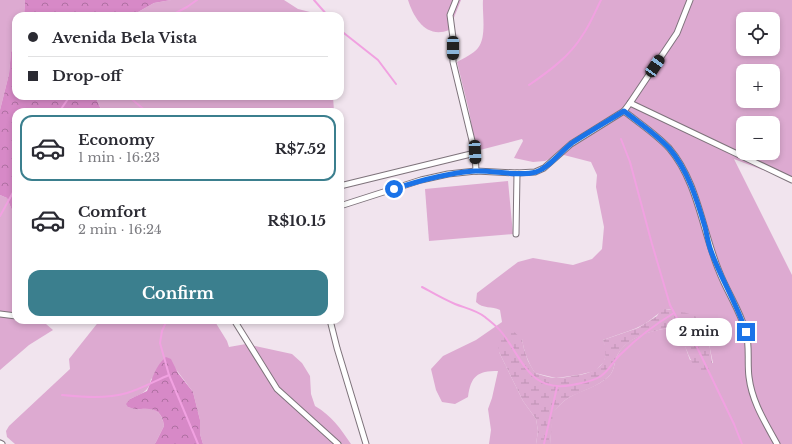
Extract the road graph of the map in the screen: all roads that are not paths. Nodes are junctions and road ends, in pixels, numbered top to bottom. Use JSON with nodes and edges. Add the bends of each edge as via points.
{"nodes":[{"id":1,"x":456,"y":0,"type":"edge"},
{"id":2,"x":690,"y":0,"type":"edge"},
{"id":3,"x":630,"y":104,"type":"junction"},
{"id":4,"x":624,"y":111,"type":"junction"},
{"id":5,"x":475,"y":152,"type":"junction"},
{"id":6,"x":476,"y":171,"type":"junction"},
{"id":7,"x":517,"y":173,"type":"junction"},
{"id":8,"x":792,"y":180,"type":"edge"},
{"id":9,"x":344,"y":185,"type":"edge"},
{"id":10,"x":344,"y":205,"type":"edge"},
{"id":11,"x":516,"y":234,"type":"dead end"},
{"id":12,"x":0,"y":314,"type":"edge"},
{"id":13,"x":12,"y":316,"type":"edge"},
{"id":14,"x":237,"y":324,"type":"edge"},
{"id":15,"x":331,"y":324,"type":"edge"},
{"id":16,"x":338,"y":444,"type":"edge"},
{"id":17,"x":366,"y":444,"type":"edge"},
{"id":18,"x":777,"y":444,"type":"edge"}],
"edges":[{"from":1,"to":5,"type":"street","via":[[450,15],[453,62]]},
{"from":2,"to":3,"type":"street","via":[[677,33]]},
{"from":3,"to":4,"type":"street"},
{"from":3,"to":8,"type":"street"},
{"from":4,"to":7,"type":"street","via":[[571,144],[540,170]]},
{"from":4,"to":18,"type":"street","via":[[668,147],[680,163],[693,189],[710,250],[746,332],[753,398]]},
{"from":5,"to":6,"type":"street"},
{"from":5,"to":9,"type":"street"},
{"from":6,"to":7,"type":"street"},
{"from":6,"to":10,"type":"street","via":[[421,180]]},
{"from":7,"to":11,"type":"street"},
{"from":12,"to":13,"type":"street"},
{"from":14,"to":16,"type":"street","via":[[277,388]]},
{"from":15,"to":17,"type":"street"}]}
